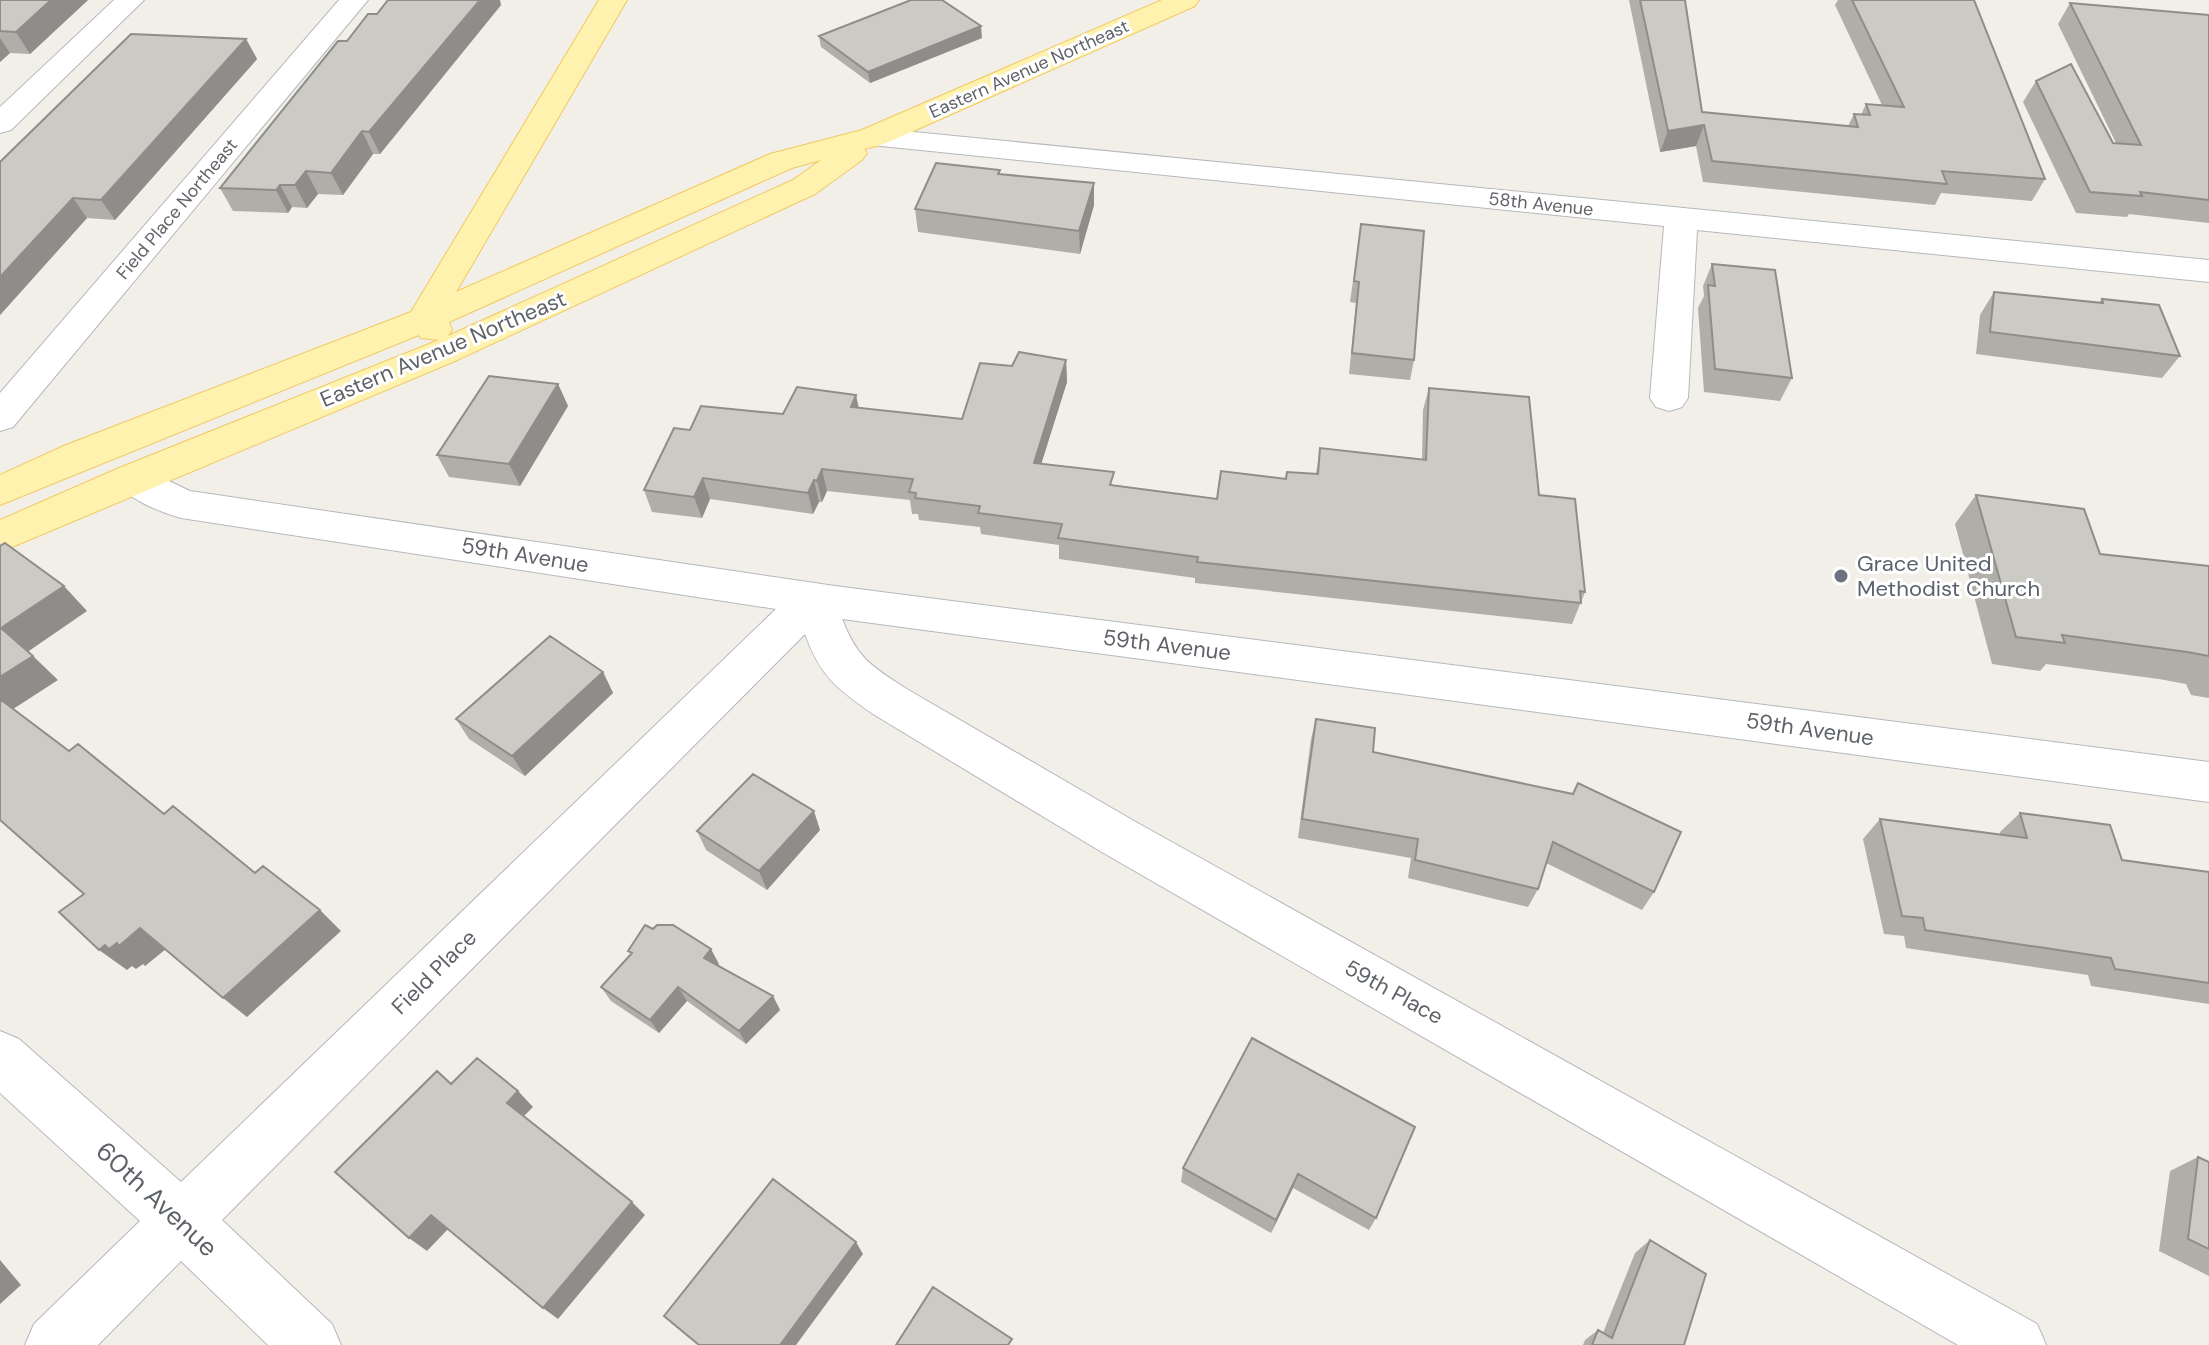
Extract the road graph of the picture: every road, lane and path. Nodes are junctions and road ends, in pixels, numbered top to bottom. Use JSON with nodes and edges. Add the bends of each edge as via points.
{"nodes":[{"id":1,"x":130,"y":0,"type":"edge"},
{"id":2,"x":354,"y":0,"type":"edge"},
{"id":3,"x":613,"y":0,"type":"edge"},
{"id":4,"x":1181,"y":0,"type":"edge"},
{"id":5,"x":0,"y":124,"type":"edge"},
{"id":6,"x":873,"y":137,"type":"junction"},
{"id":7,"x":1681,"y":218,"type":"junction"},
{"id":8,"x":2209,"y":271,"type":"edge"},
{"id":9,"x":436,"y":336,"type":"junction"},
{"id":10,"x":1669,"y":398,"type":"dead end"},
{"id":11,"x":0,"y":418,"type":"edge"},
{"id":12,"x":133,"y":478,"type":"junction"},
{"id":13,"x":0,"y":491,"type":"edge"},
{"id":14,"x":0,"y":537,"type":"edge"},
{"id":15,"x":813,"y":599,"type":"junction"},
{"id":16,"x":2209,"y":782,"type":"edge"},
{"id":17,"x":0,"y":1057,"type":"edge"},
{"id":18,"x":182,"y":1221,"type":"junction"},
{"id":19,"x":55,"y":1345,"type":"edge"},
{"id":20,"x":311,"y":1345,"type":"edge"},
{"id":21,"x":2016,"y":1345,"type":"edge"}],
"edges":[{"from":1,"to":5,"type":"street"},
{"from":2,"to":11,"type":"street","name":"Field Place Northeast"},
{"from":3,"to":9,"type":"main road","via":[[428,311]]},
{"from":4,"to":6,"type":"main road","name":"Eastern Avenue Northeast"},
{"from":6,"to":7,"type":"street","name":"58th Avenue"},
{"from":6,"to":9,"type":"main road","name":"Eastern Avenue Northeast","via":[[804,187]]},
{"from":7,"to":8,"type":"street","name":"58th Avenue"},
{"from":7,"to":10,"type":"street"},
{"from":9,"to":12,"type":"main road","name":"Eastern Avenue Northeast"},
{"from":9,"to":13,"type":"main road","name":"Eastern Avenue Northeast","via":[[80,455]]},
{"from":12,"to":14,"type":"main road","name":"Eastern Avenue Northeast"},
{"from":12,"to":15,"type":"street","name":"59th Avenue","via":[[181,504]]},
{"from":15,"to":16,"type":"street","name":"59th Avenue"},
{"from":15,"to":18,"type":"street","name":"Field Place"},
{"from":15,"to":21,"type":"street","name":"59th Place","via":[[835,657],[889,701],[1117,836]]},
{"from":17,"to":18,"type":"street","name":"60th Avenue"},
{"from":18,"to":19,"type":"street","name":"Field Place"},
{"from":18,"to":20,"type":"street","name":"60th Avenue"}]}
